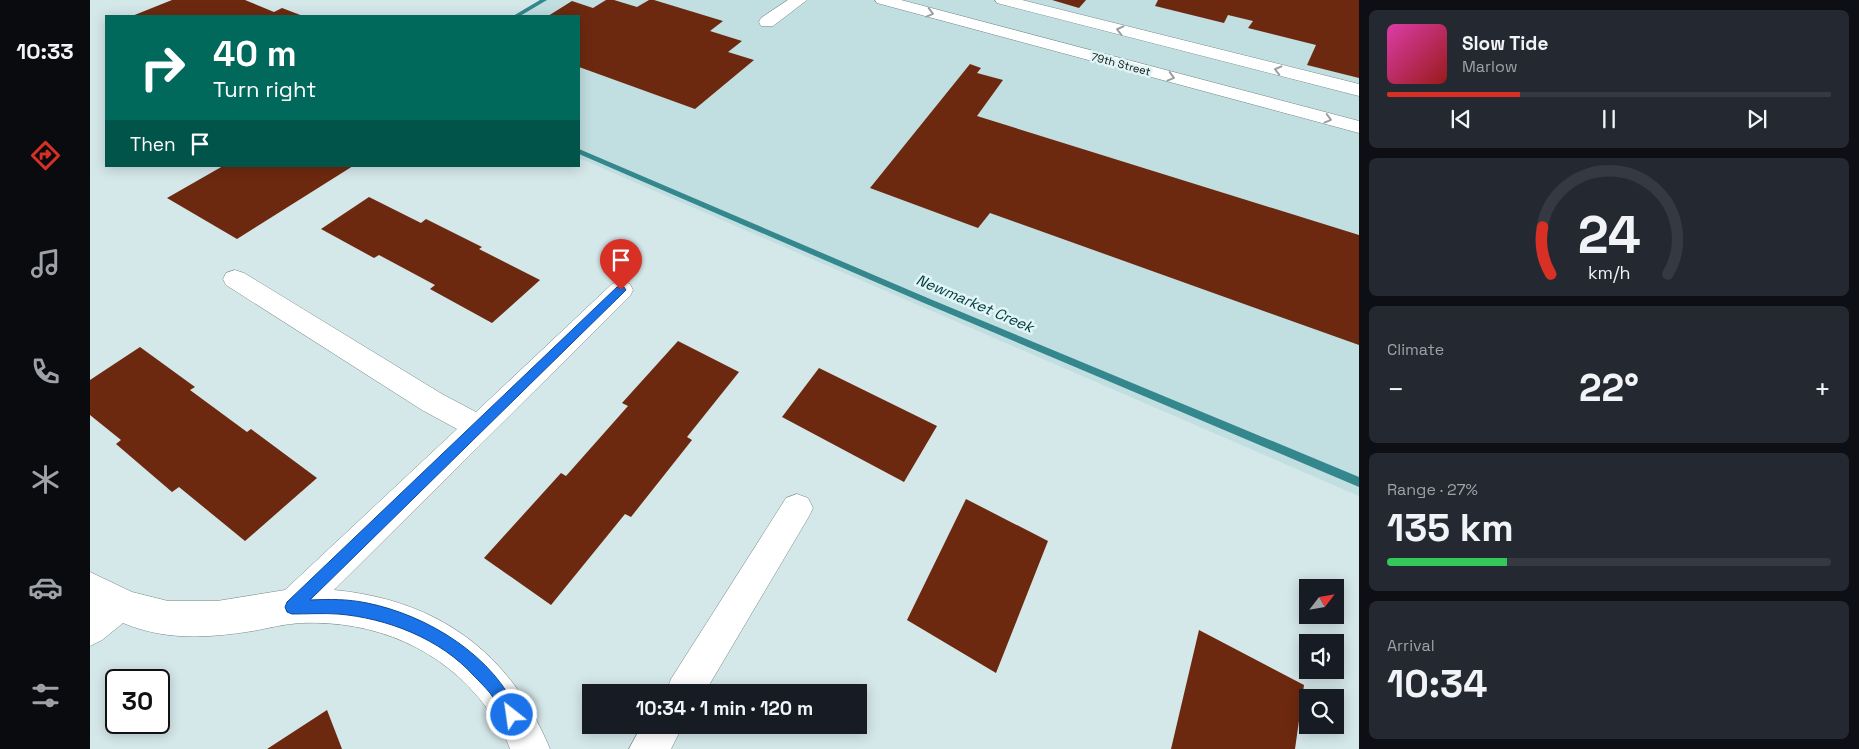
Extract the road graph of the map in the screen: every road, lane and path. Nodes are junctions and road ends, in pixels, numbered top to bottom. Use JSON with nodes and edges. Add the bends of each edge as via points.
{"nodes":[{"id":1,"x":799,"y":0,"type":"edge"},
{"id":2,"x":883,"y":0,"type":"edge"},
{"id":3,"x":1002,"y":0,"type":"edge"},
{"id":4,"x":767,"y":22,"type":"dead end"},
{"id":5,"x":1359,"y":90,"type":"edge"},
{"id":6,"x":1359,"y":127,"type":"edge"},
{"id":7,"x":235,"y":279,"type":"dead end"},
{"id":8,"x":621,"y":290,"type":"dead end"},
{"id":9,"x":478,"y":428,"type":"junction"},
{"id":10,"x":797,"y":508,"type":"dead end"},
{"id":11,"x":104,"y":597,"type":"edge"},
{"id":12,"x":292,"y":607,"type":"junction"},
{"id":13,"x":90,"y":628,"type":"edge"},
{"id":14,"x":689,"y":684,"type":"edge"},
{"id":15,"x":658,"y":734,"type":"edge"},
{"id":16,"x":530,"y":749,"type":"edge"},
{"id":17,"x":649,"y":749,"type":"edge"}],
"edges":[{"from":1,"to":4,"type":"street"},
{"from":2,"to":6,"type":"street","name":"79th Street","one_way":true},
{"from":5,"to":3,"type":"street","one_way":true},
{"from":7,"to":9,"type":"street"},
{"from":8,"to":9,"type":"street"},
{"from":9,"to":12,"type":"street"},
{"from":10,"to":14,"type":"street"},
{"from":11,"to":12,"type":"street","via":[[156,617],[204,620]]},
{"from":11,"to":13,"type":"street"},
{"from":12,"to":16,"type":"street","via":[[337,606],[366,610],[395,618],[446,642],[477,667],[496,688]]},
{"from":15,"to":17,"type":"street"}]}
